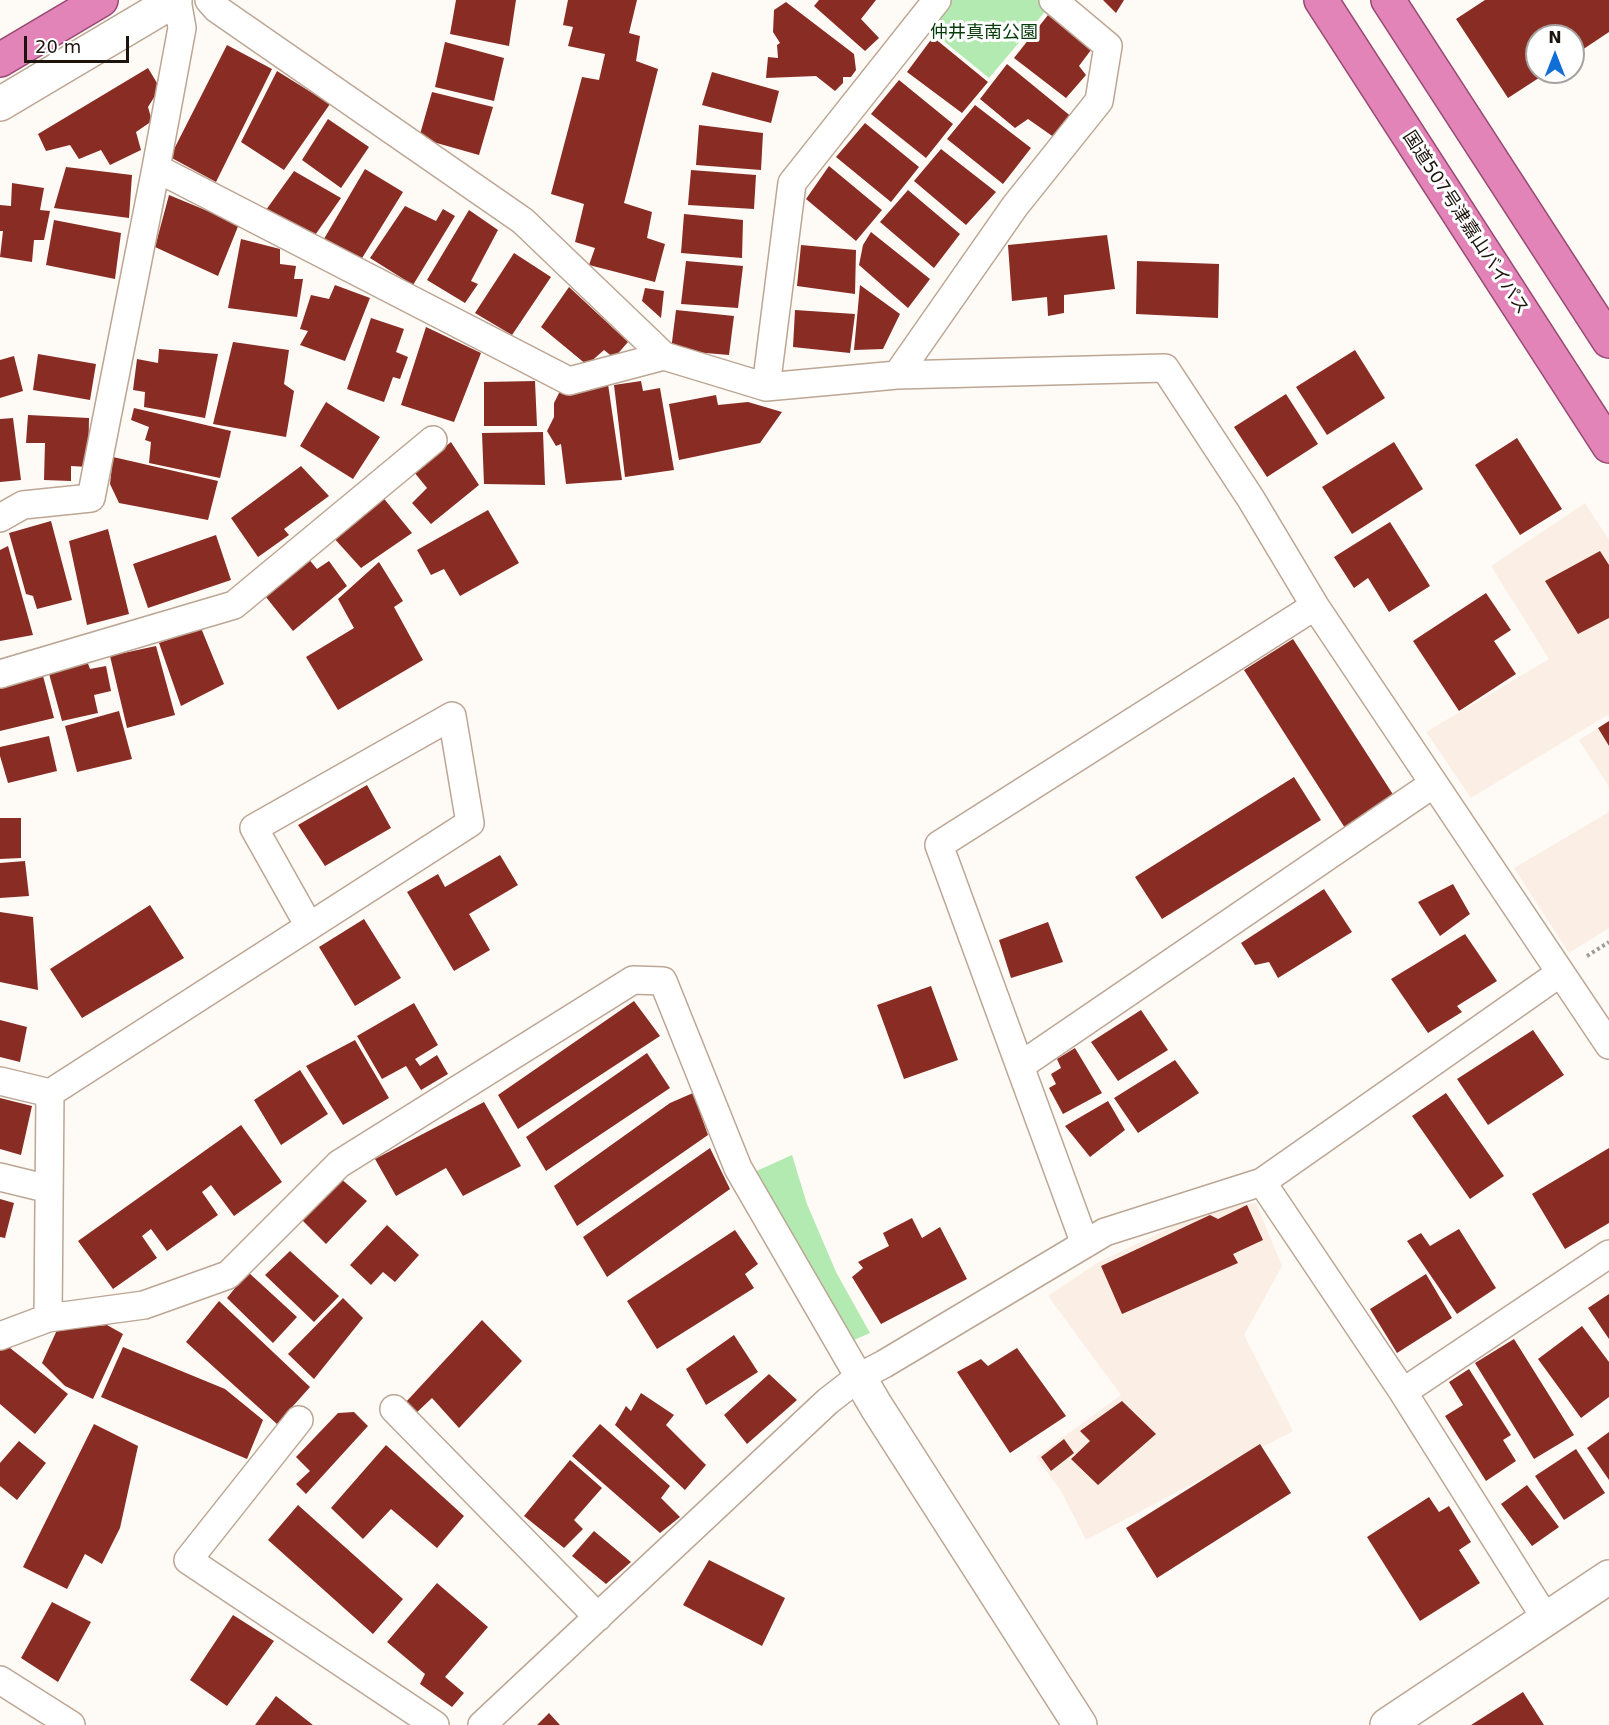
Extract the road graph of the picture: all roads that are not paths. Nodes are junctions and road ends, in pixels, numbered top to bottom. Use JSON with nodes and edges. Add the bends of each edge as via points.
{"nodes":[{"id":1,"x":100,"y":0,"type":"edge"},
{"id":2,"x":176,"y":0,"type":"edge"},
{"id":3,"x":208,"y":0,"type":"edge"},
{"id":4,"x":937,"y":0,"type":"edge"},
{"id":5,"x":1053,"y":0,"type":"edge"},
{"id":6,"x":1321,"y":0,"type":"edge"},
{"id":7,"x":1388,"y":0,"type":"edge"},
{"id":8,"x":0,"y":60,"type":"edge"},
{"id":9,"x":0,"y":104,"type":"edge"},
{"id":10,"x":156,"y":168,"type":"junction"},
{"id":11,"x":1609,"y":341,"type":"edge"},
{"id":12,"x":664,"y":356,"type":"junction"},
{"id":13,"x":897,"y":375,"type":"junction"},
{"id":14,"x":766,"y":387,"type":"junction"},
{"id":15,"x":434,"y":440,"type":"dead end"},
{"id":16,"x":1609,"y":446,"type":"edge"},
{"id":17,"x":0,"y":518,"type":"edge"},
{"id":18,"x":1315,"y":606,"type":"junction"},
{"id":19,"x":0,"y":674,"type":"edge"},
{"id":20,"x":1433,"y":784,"type":"junction"},
{"id":21,"x":309,"y":926,"type":"junction"},
{"id":22,"x":1560,"y":973,"type":"junction"},
{"id":23,"x":1609,"y":1045,"type":"edge"},
{"id":24,"x":1020,"y":1066,"type":"junction"},
{"id":25,"x":0,"y":1081,"type":"edge"},
{"id":26,"x":50,"y":1093,"type":"junction"},
{"id":27,"x":0,"y":1177,"type":"edge"},
{"id":28,"x":1262,"y":1182,"type":"junction"},
{"id":29,"x":49,"y":1189,"type":"junction"},
{"id":30,"x":1085,"y":1244,"type":"junction"},
{"id":31,"x":1609,"y":1254,"type":"edge"},
{"id":32,"x":48,"y":1318,"type":"junction"},
{"id":33,"x":0,"y":1336,"type":"edge"},
{"id":34,"x":859,"y":1377,"type":"junction"},
{"id":35,"x":1403,"y":1392,"type":"junction"},
{"id":36,"x":394,"y":1409,"type":"dead end"},
{"id":37,"x":299,"y":1420,"type":"dead end"},
{"id":38,"x":1609,"y":1577,"type":"edge"},
{"id":39,"x":598,"y":1617,"type":"junction"},
{"id":40,"x":1546,"y":1619,"type":"junction"},
{"id":41,"x":0,"y":1680,"type":"edge"},
{"id":42,"x":71,"y":1725,"type":"edge"},
{"id":43,"x":435,"y":1725,"type":"edge"},
{"id":44,"x":482,"y":1725,"type":"edge"},
{"id":45,"x":1080,"y":1725,"type":"edge"},
{"id":46,"x":1387,"y":1725,"type":"edge"}],
"edges":[{"from":1,"to":8,"type":"highway"},
{"from":2,"to":9,"type":"street"},
{"from":2,"to":10,"type":"street","via":[[182,28]]},
{"from":3,"to":12,"type":"street","via":[[523,221]]},
{"from":4,"to":14,"type":"street","via":[[792,183]]},
{"from":5,"to":13,"type":"street","via":[[1108,46],[1099,101],[1015,206]]},
{"from":6,"to":16,"type":"highway","name":"国道507号津嘉山バイパス"},
{"from":7,"to":11,"type":"highway"},
{"from":10,"to":12,"type":"street","via":[[568,381]]},
{"from":10,"to":17,"type":"street","via":[[92,498],[23,505]]},
{"from":12,"to":14,"type":"street"},
{"from":13,"to":14,"type":"street"},
{"from":13,"to":18,"type":"street","via":[[1165,368]]},
{"from":15,"to":19,"type":"street","via":[[234,605]]},
{"from":18,"to":20,"type":"street"},
{"from":18,"to":24,"type":"street","via":[[939,845]]},
{"from":20,"to":22,"type":"street"},
{"from":20,"to":24,"type":"street"},
{"from":21,"to":21,"type":"street","via":[[254,828],[452,716],[470,824]]},
{"from":21,"to":26,"type":"street"},
{"from":22,"to":23,"type":"street"},
{"from":22,"to":28,"type":"street"},
{"from":24,"to":30,"type":"street"},
{"from":25,"to":26,"type":"street"},
{"from":26,"to":29,"type":"street"},
{"from":27,"to":29,"type":"street"},
{"from":28,"to":30,"type":"street","via":[[1105,1232]]},
{"from":28,"to":35,"type":"street"},
{"from":29,"to":32,"type":"street"},
{"from":30,"to":34,"type":"street"},
{"from":31,"to":35,"type":"street"},
{"from":32,"to":33,"type":"street"},
{"from":32,"to":34,"type":"street","via":[[144,1305],[228,1275],[339,1164],[633,980],[663,981],[738,1168]]},
{"from":34,"to":39,"type":"street","via":[[828,1401]]},
{"from":34,"to":45,"type":"street"},
{"from":35,"to":40,"type":"street"},
{"from":36,"to":39,"type":"street"},
{"from":37,"to":43,"type":"street","via":[[188,1560]]},
{"from":38,"to":40,"type":"street"},
{"from":39,"to":44,"type":"street"},
{"from":40,"to":46,"type":"street"},
{"from":41,"to":42,"type":"street"}]}
